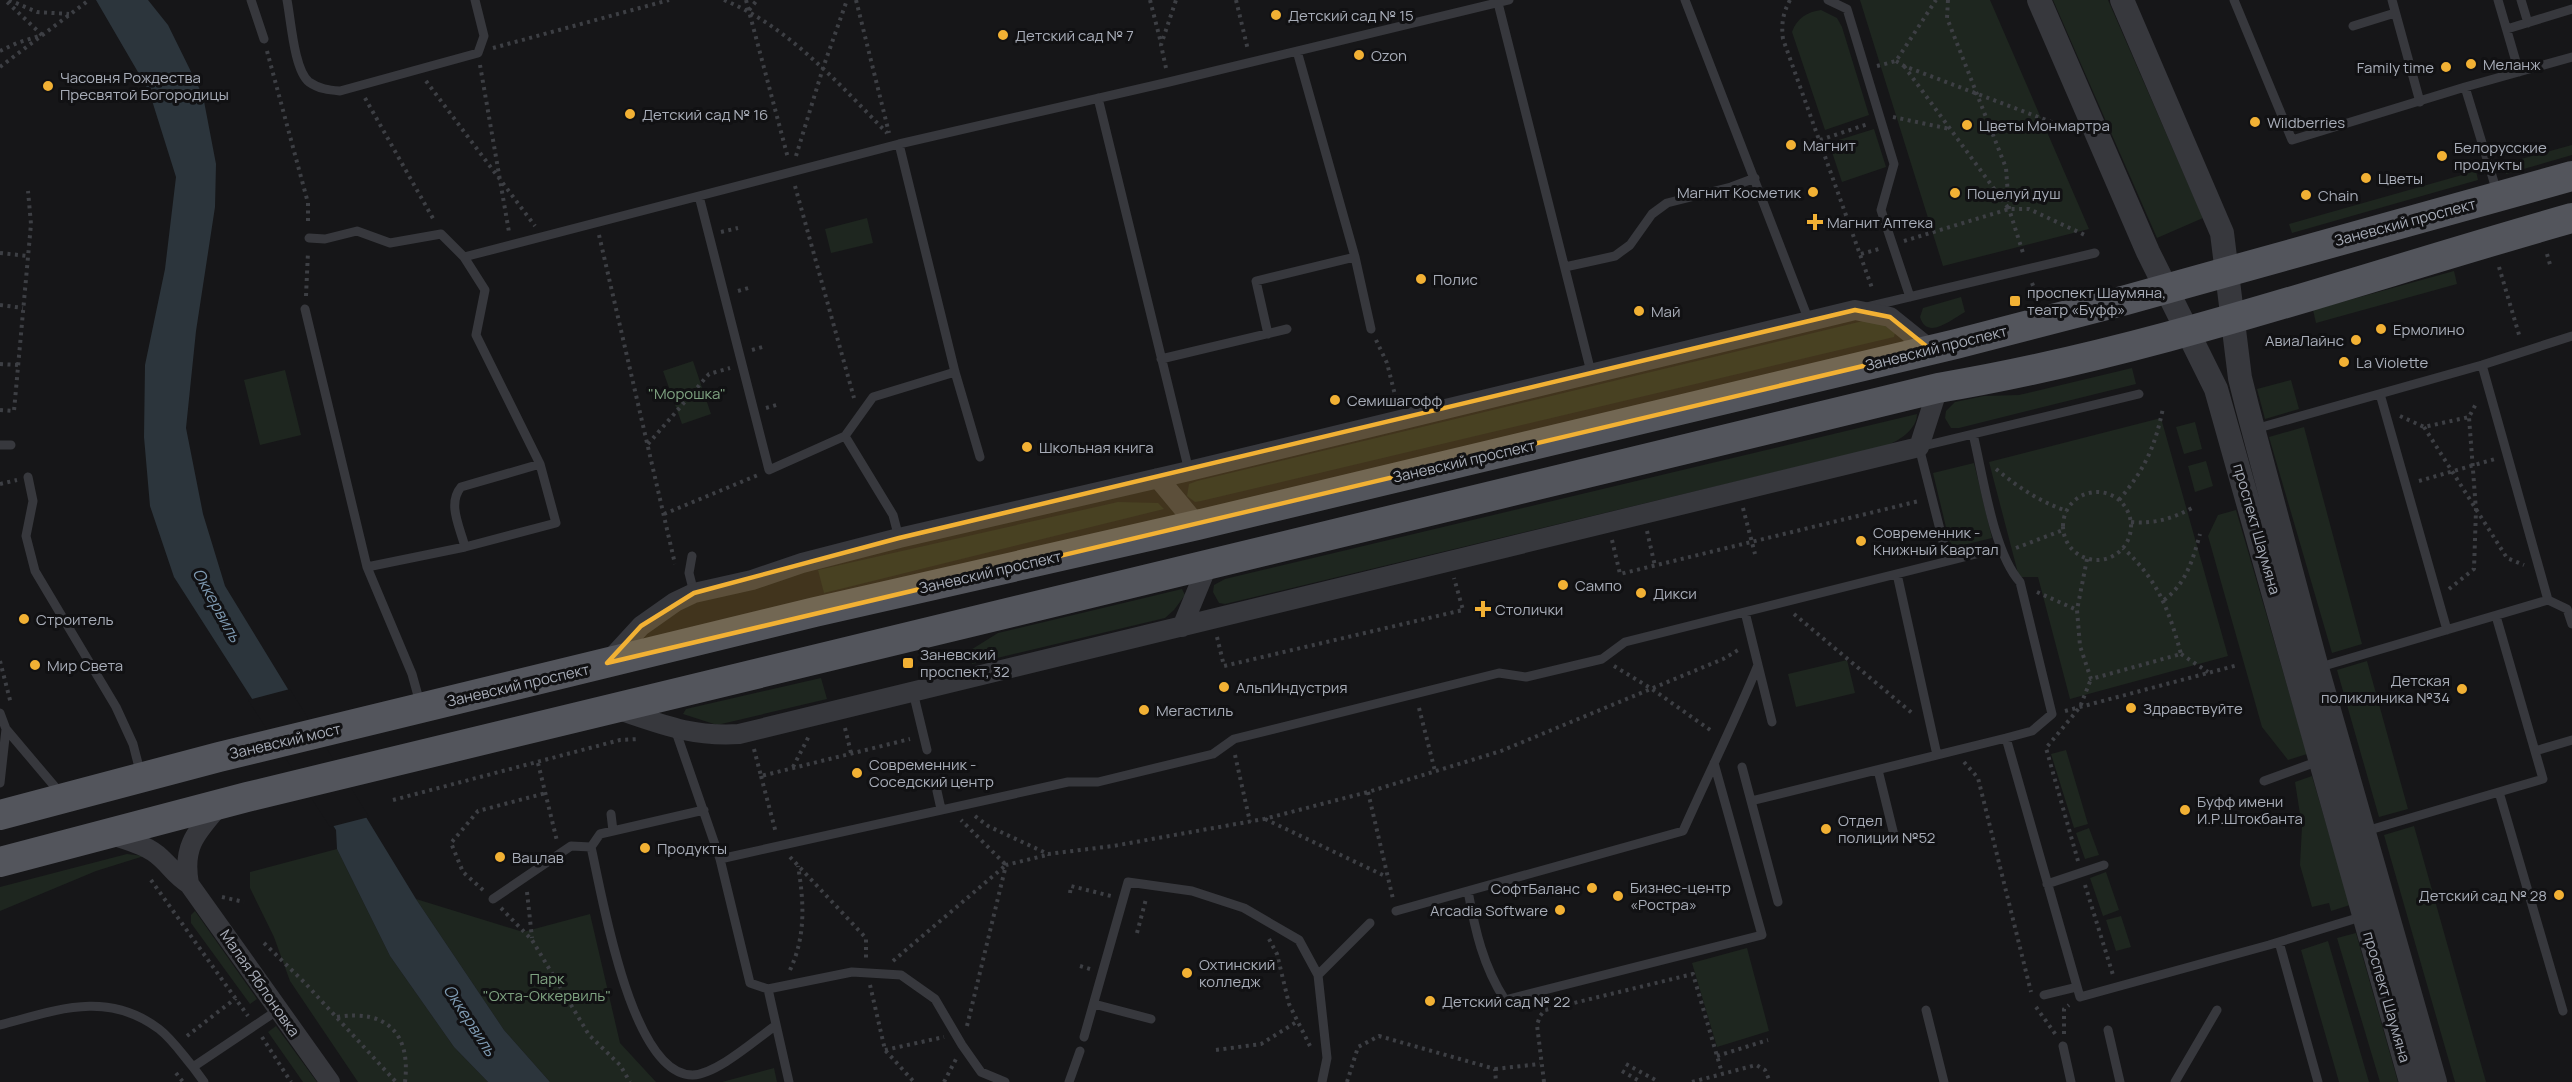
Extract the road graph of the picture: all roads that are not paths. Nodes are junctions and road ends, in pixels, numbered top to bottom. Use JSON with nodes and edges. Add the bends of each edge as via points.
{"nodes":[{"id":1,"x":251,"y":0,"type":"edge"},
{"id":2,"x":287,"y":0,"type":"edge"},
{"id":3,"x":475,"y":0,"type":"edge"},
{"id":4,"x":1509,"y":0,"type":"edge"},
{"id":5,"x":1685,"y":0,"type":"edge"},
{"id":6,"x":1828,"y":0,"type":"edge"},
{"id":7,"x":2038,"y":0,"type":"edge"},
{"id":8,"x":2122,"y":0,"type":"edge"},
{"id":9,"x":2234,"y":0,"type":"edge"},
{"id":10,"x":2392,"y":0,"type":"edge"},
{"id":11,"x":2498,"y":0,"type":"edge"},
{"id":12,"x":2521,"y":0,"type":"edge"},
{"id":13,"x":1498,"y":3,"type":"junction"},
{"id":14,"x":2572,"y":9,"type":"edge"},
{"id":15,"x":2395,"y":13,"type":"junction"},
{"id":16,"x":2528,"y":23,"type":"junction"},
{"id":17,"x":2353,"y":26,"type":"dead end"},
{"id":18,"x":2507,"y":29,"type":"junction"},
{"id":19,"x":264,"y":39,"type":"road end"},
{"id":20,"x":1298,"y":51,"type":"junction"},
{"id":21,"x":2572,"y":57,"type":"edge"},
{"id":22,"x":2519,"y":72,"type":"junction"},
{"id":23,"x":2465,"y":87,"type":"junction"},
{"id":24,"x":1098,"y":98,"type":"junction"},
{"id":25,"x":2420,"y":102,"type":"junction"},
{"id":26,"x":899,"y":144,"type":"junction"},
{"id":27,"x":2572,"y":176,"type":"edge"},
{"id":28,"x":1755,"y":178,"type":"junction"},
{"id":29,"x":699,"y":196,"type":"junction"},
{"id":30,"x":2498,"y":196,"type":"junction"},
{"id":31,"x":2572,"y":218,"type":"edge"},
{"id":32,"x":309,"y":238,"type":"road end"},
{"id":33,"x":2095,"y":253,"type":"dead end"},
{"id":34,"x":464,"y":257,"type":"junction"},
{"id":35,"x":1355,"y":257,"type":"junction"},
{"id":36,"x":1565,"y":267,"type":"junction"},
{"id":37,"x":2226,"y":271,"type":"junction"},
{"id":38,"x":2166,"y":288,"type":"junction"},
{"id":39,"x":1910,"y":297,"type":"junction"},
{"id":40,"x":305,"y":309,"type":"road end"},
{"id":41,"x":1855,"y":310,"type":"junction"},
{"id":42,"x":2233,"y":317,"type":"junction"},
{"id":43,"x":1809,"y":321,"type":"junction"},
{"id":44,"x":1287,"y":329,"type":"dead end"},
{"id":45,"x":1371,"y":329,"type":"road end"},
{"id":46,"x":2188,"y":330,"type":"junction"},
{"id":47,"x":1268,"y":334,"type":"junction"},
{"id":48,"x":2572,"y":336,"type":"edge"},
{"id":49,"x":1931,"y":350,"type":"junction"},
{"id":50,"x":1161,"y":358,"type":"junction"},
{"id":51,"x":2482,"y":365,"type":"junction"},
{"id":52,"x":955,"y":372,"type":"junction"},
{"id":53,"x":1591,"y":372,"type":"junction"},
{"id":54,"x":1938,"y":388,"type":"junction"},
{"id":55,"x":2139,"y":394,"type":"dead end"},
{"id":56,"x":2380,"y":394,"type":"junction"},
{"id":57,"x":2253,"y":429,"type":"junction"},
{"id":58,"x":1973,"y":434,"type":"junction"},
{"id":59,"x":845,"y":436,"type":"junction"},
{"id":60,"x":0,"y":445,"type":"edge"},
{"id":61,"x":11,"y":445,"type":"dead end"},
{"id":62,"x":1919,"y":447,"type":"junction"},
{"id":63,"x":980,"y":457,"type":"dead end"},
{"id":64,"x":540,"y":464,"type":"junction"},
{"id":65,"x":1189,"y":471,"type":"junction"},
{"id":66,"x":28,"y":477,"type":"dead end"},
{"id":67,"x":1158,"y":478,"type":"junction"},
{"id":68,"x":1197,"y":525,"type":"junction"},
{"id":69,"x":899,"y":538,"type":"junction"},
{"id":70,"x":465,"y":547,"type":"junction"},
{"id":71,"x":2002,"y":551,"type":"junction"},
{"id":72,"x":692,"y":556,"type":"dead end"},
{"id":73,"x":1948,"y":561,"type":"junction"},
{"id":74,"x":1208,"y":564,"type":"junction"},
{"id":75,"x":367,"y":567,"type":"junction"},
{"id":76,"x":1897,"y":574,"type":"junction"},
{"id":77,"x":694,"y":593,"type":"junction"},
{"id":78,"x":2548,"y":600,"type":"junction"},
{"id":79,"x":1745,"y":612,"type":"junction"},
{"id":80,"x":2496,"y":616,"type":"junction"},
{"id":81,"x":2572,"y":624,"type":"edge"},
{"id":82,"x":1182,"y":627,"type":"junction"},
{"id":83,"x":2447,"y":630,"type":"junction"},
{"id":84,"x":607,"y":663,"type":"junction"},
{"id":85,"x":1758,"y":665,"type":"junction"},
{"id":86,"x":2317,"y":668,"type":"junction"},
{"id":87,"x":913,"y":692,"type":"junction"},
{"id":88,"x":422,"y":707,"type":"junction"},
{"id":89,"x":614,"y":709,"type":"junction"},
{"id":90,"x":0,"y":712,"type":"edge"},
{"id":91,"x":1772,"y":722,"type":"dead end"},
{"id":92,"x":350,"y":726,"type":"joint"},
{"id":93,"x":6,"y":729,"type":"junction"},
{"id":94,"x":674,"y":729,"type":"junction"},
{"id":95,"x":2006,"y":738,"type":"junction"},
{"id":96,"x":2572,"y":740,"type":"edge"},
{"id":97,"x":927,"y":750,"type":"dead end"},
{"id":98,"x":2535,"y":751,"type":"junction"},
{"id":99,"x":1937,"y":755,"type":"junction"},
{"id":100,"x":2322,"y":760,"type":"junction"},
{"id":101,"x":1714,"y":763,"type":"junction"},
{"id":102,"x":1742,"y":767,"type":"dead end"},
{"id":103,"x":1878,"y":770,"type":"junction"},
{"id":104,"x":141,"y":777,"type":"junction"},
{"id":105,"x":2264,"y":781,"type":"dead end"},
{"id":106,"x":0,"y":783,"type":"edge"},
{"id":107,"x":937,"y":791,"type":"dead end"},
{"id":108,"x":2499,"y":792,"type":"junction"},
{"id":109,"x":64,"y":798,"type":"junction"},
{"id":110,"x":234,"y":800,"type":"junction"},
{"id":111,"x":1751,"y":801,"type":"junction"},
{"id":112,"x":945,"y":808,"type":"junction"},
{"id":113,"x":704,"y":810,"type":"junction"},
{"id":114,"x":611,"y":814,"type":"dead end"},
{"id":115,"x":0,"y":815,"type":"edge"},
{"id":116,"x":613,"y":831,"type":"junction"},
{"id":117,"x":2364,"y":831,"type":"junction"},
{"id":118,"x":109,"y":834,"type":"junction"},
{"id":119,"x":1894,"y":835,"type":"dead end"},
{"id":120,"x":591,"y":847,"type":"junction"},
{"id":121,"x":720,"y":858,"type":"junction"},
{"id":122,"x":0,"y":862,"type":"edge"},
{"id":123,"x":2104,"y":865,"type":"dead end"},
{"id":124,"x":189,"y":884,"type":"junction"},
{"id":125,"x":2047,"y":884,"type":"junction"},
{"id":126,"x":1468,"y":891,"type":"junction"},
{"id":127,"x":493,"y":899,"type":"road end"},
{"id":128,"x":1778,"y":902,"type":"dead end"},
{"id":129,"x":1396,"y":910,"type":"road end"},
{"id":130,"x":2375,"y":913,"type":"junction"},
{"id":131,"x":1370,"y":923,"type":"dead end"},
{"id":132,"x":2279,"y":942,"type":"junction"},
{"id":133,"x":1318,"y":975,"type":"junction"},
{"id":134,"x":2077,"y":987,"type":"junction"},
{"id":135,"x":768,"y":989,"type":"junction"},
{"id":136,"x":2044,"y":995,"type":"dead end"},
{"id":137,"x":1094,"y":1004,"type":"junction"},
{"id":138,"x":278,"y":1010,"type":"junction"},
{"id":139,"x":1926,"y":1010,"type":"dead end"},
{"id":140,"x":2217,"y":1010,"type":"dead end"},
{"id":141,"x":2563,"y":1011,"type":"dead end"},
{"id":142,"x":1151,"y":1019,"type":"dead end"},
{"id":143,"x":0,"y":1025,"type":"edge"},
{"id":144,"x":775,"y":1026,"type":"junction"},
{"id":145,"x":2108,"y":1030,"type":"dead end"},
{"id":146,"x":1084,"y":1037,"type":"dead end"},
{"id":147,"x":2063,"y":1046,"type":"road end"},
{"id":148,"x":1080,"y":1051,"type":"dead end"},
{"id":149,"x":193,"y":1067,"type":"junction"},
{"id":150,"x":1322,"y":1081,"type":"edge"},
{"id":151,"x":204,"y":1082,"type":"edge"},
{"id":152,"x":330,"y":1082,"type":"edge"},
{"id":153,"x":789,"y":1082,"type":"edge"},
{"id":154,"x":1005,"y":1082,"type":"edge"},
{"id":155,"x":1069,"y":1082,"type":"edge"},
{"id":156,"x":1944,"y":1082,"type":"edge"},
{"id":157,"x":2072,"y":1082,"type":"edge"},
{"id":158,"x":2120,"y":1082,"type":"edge"},
{"id":159,"x":2175,"y":1082,"type":"edge"},
{"id":160,"x":2318,"y":1082,"type":"edge"},
{"id":161,"x":2411,"y":1082,"type":"edge"},
{"id":162,"x":2435,"y":1082,"type":"edge"}],
"edges":[{"from":1,"to":19,"type":"lane"},
{"from":2,"to":3,"type":"lane","via":[[299,67],[307,81],[340,92],[478,53],[484,36]]},
{"from":4,"to":13,"type":"lane"},
{"from":5,"to":28,"type":"lane"},
{"from":6,"to":39,"type":"lane","via":[[1847,9],[1894,164],[1881,210]]},
{"from":7,"to":38,"type":"street","name":"проспект Шаумяна"},
{"from":8,"to":37,"type":"street","name":"проспект Шаумяна","via":[[2222,233]]},
{"from":9,"to":25,"type":"lane","via":[[2292,140]]},
{"from":10,"to":15,"type":"lane"},
{"from":11,"to":18,"type":"lane"},
{"from":12,"to":16,"type":"lane"},
{"from":13,"to":20,"type":"lane"},
{"from":13,"to":36,"type":"lane"},
{"from":14,"to":16,"type":"lane"},
{"from":15,"to":17,"type":"lane"},
{"from":15,"to":25,"type":"lane"},
{"from":16,"to":18,"type":"lane"},
{"from":18,"to":22,"type":"lane"},
{"from":20,"to":24,"type":"lane"},
{"from":20,"to":35,"type":"lane"},
{"from":21,"to":22,"type":"lane"},
{"from":22,"to":23,"type":"lane"},
{"from":23,"to":25,"type":"lane"},
{"from":23,"to":30,"type":"lane"},
{"from":24,"to":26,"type":"lane"},
{"from":24,"to":50,"type":"lane"},
{"from":26,"to":29,"type":"lane"},
{"from":26,"to":52,"type":"lane"},
{"from":27,"to":30,"type":"main road","name":"Заневский проспект"},
{"from":28,"to":36,"type":"lane","via":[[1667,203],[1652,214],[1630,245],[1615,256]]},
{"from":28,"to":43,"type":"lane"},
{"from":29,"to":34,"type":"lane"},
{"from":29,"to":59,"type":"lane","via":[[770,470]]},
{"from":30,"to":37,"type":"main road","name":"Заневский проспект"},
{"from":31,"to":42,"type":"main road"},
{"from":32,"to":34,"type":"lane","via":[[325,239],[357,231],[390,243],[441,234]]},
{"from":33,"to":39,"type":"lane"},
{"from":34,"to":64,"type":"lane","via":[[485,290],[476,335]]},
{"from":35,"to":45,"type":"lane"},
{"from":35,"to":47,"type":"lane","via":[[1256,281]]},
{"from":36,"to":53,"type":"lane"},
{"from":37,"to":38,"type":"main road","name":"Заневский проспект"},
{"from":37,"to":42,"type":"street","name":"проспект Шаумяна"},
{"from":38,"to":46,"type":"street","name":"проспект Шаумяна"},
{"from":38,"to":49,"type":"main road","name":"Заневский проспект"},
{"from":39,"to":41,"type":"lane"},
{"from":40,"to":75,"type":"lane"},
{"from":41,"to":43,"type":"street"},
{"from":41,"to":49,"type":"street","via":[[1890,317]]},
{"from":42,"to":46,"type":"main road"},
{"from":42,"to":57,"type":"street","name":"проспект Шаумяна","via":[[2240,378]]},
{"from":43,"to":53,"type":"street"},
{"from":44,"to":47,"type":"lane"},
{"from":46,"to":54,"type":"main road","via":[[1996,378]]},
{"from":46,"to":100,"type":"street","name":"проспект Шаумяна","via":[[2216,389]]},
{"from":47,"to":50,"type":"lane"},
{"from":48,"to":51,"type":"lane"},
{"from":49,"to":68,"type":"main road","name":"Заневский проспект"},
{"from":50,"to":65,"type":"lane"},
{"from":51,"to":56,"type":"lane"},
{"from":51,"to":78,"type":"lane"},
{"from":52,"to":59,"type":"lane","via":[[873,397]]},
{"from":52,"to":63,"type":"lane"},
{"from":53,"to":65,"type":"street"},
{"from":54,"to":62,"type":"street"},
{"from":54,"to":74,"type":"main road"},
{"from":55,"to":58,"type":"lane"},
{"from":56,"to":57,"type":"lane"},
{"from":56,"to":83,"type":"lane"},
{"from":57,"to":86,"type":"street","name":"проспект Шаумяна"},
{"from":58,"to":62,"type":"lane"},
{"from":58,"to":71,"type":"lane"},
{"from":59,"to":69,"type":"lane","via":[[893,515]]},
{"from":60,"to":61,"type":"lane"},
{"from":62,"to":73,"type":"lane"},
{"from":62,"to":82,"type":"street"},
{"from":64,"to":70,"type":"lane","via":[[462,487],[453,504]]},
{"from":64,"to":70,"type":"lane","via":[[556,523]]},
{"from":65,"to":67,"type":"street"},
{"from":66,"to":104,"type":"lane","via":[[33,501],[26,536],[35,571],[116,707],[133,744]]},
{"from":67,"to":68,"type":"street"},
{"from":67,"to":69,"type":"street"},
{"from":68,"to":84,"type":"main road","name":"Заневский проспект"},
{"from":69,"to":77,"type":"street"},
{"from":70,"to":75,"type":"lane"},
{"from":71,"to":73,"type":"lane"},
{"from":71,"to":95,"type":"lane","via":[[2021,585],[2052,714],[2032,731]]},
{"from":72,"to":77,"type":"lane","via":[[689,573]]},
{"from":73,"to":76,"type":"lane"},
{"from":74,"to":82,"type":"street"},
{"from":74,"to":89,"type":"main road"},
{"from":75,"to":88,"type":"lane"},
{"from":76,"to":79,"type":"lane"},
{"from":76,"to":99,"type":"lane"},
{"from":77,"to":84,"type":"street","via":[[641,626]]},
{"from":78,"to":80,"type":"lane"},
{"from":78,"to":81,"type":"lane","via":[[2567,609]]},
{"from":79,"to":85,"type":"lane"},
{"from":79,"to":112,"type":"lane","via":[[1625,642],[1602,659],[1526,677],[1499,673],[1232,741],[1213,754],[1098,782],[1068,782]]},
{"from":80,"to":83,"type":"lane"},
{"from":80,"to":98,"type":"lane"},
{"from":82,"to":87,"type":"street"},
{"from":83,"to":86,"type":"lane"},
{"from":84,"to":88,"type":"main road","name":"Заневский проспект"},
{"from":85,"to":91,"type":"lane"},
{"from":85,"to":101,"type":"lane"},
{"from":86,"to":117,"type":"street","name":"проспект Шаумяна"},
{"from":87,"to":94,"type":"street","via":[[739,734],[711,736]]},
{"from":87,"to":97,"type":"lane"},
{"from":88,"to":92,"type":"main road","name":"Заневский проспект"},
{"from":89,"to":94,"type":"street"},
{"from":89,"to":110,"type":"main road"},
{"from":90,"to":93,"type":"lane"},
{"from":92,"to":104,"type":"main road","name":"Заневский мост"},
{"from":93,"to":106,"type":"lane"},
{"from":93,"to":109,"type":"lane"},
{"from":94,"to":113,"type":"lane"},
{"from":95,"to":99,"type":"lane"},
{"from":95,"to":125,"type":"lane"},
{"from":96,"to":98,"type":"lane"},
{"from":98,"to":108,"type":"lane","via":[[2543,779]]},
{"from":99,"to":103,"type":"lane"},
{"from":100,"to":105,"type":"lane"},
{"from":100,"to":130,"type":"street","name":"проспект Шаумяна"},
{"from":101,"to":126,"type":"lane","via":[[1683,831]]},
{"from":101,"to":126,"type":"lane","via":[[1762,935],[1505,1000],[1478,941]]},
{"from":102,"to":111,"type":"lane"},
{"from":103,"to":111,"type":"lane"},
{"from":103,"to":119,"type":"lane"},
{"from":104,"to":109,"type":"main road"},
{"from":107,"to":112,"type":"lane"},
{"from":108,"to":117,"type":"lane"},
{"from":108,"to":141,"type":"lane"},
{"from":109,"to":115,"type":"main road"},
{"from":110,"to":118,"type":"main road"},
{"from":110,"to":124,"type":"street","via":[[197,831],[190,844],[186,868]]},
{"from":111,"to":128,"type":"lane"},
{"from":112,"to":121,"type":"lane"},
{"from":113,"to":116,"type":"lane"},
{"from":113,"to":121,"type":"lane"},
{"from":114,"to":116,"type":"lane"},
{"from":116,"to":120,"type":"lane","via":[[600,834]]},
{"from":117,"to":130,"type":"street","name":"проспект Шаумяна"},
{"from":118,"to":122,"type":"main road"},
{"from":118,"to":124,"type":"street","name":"Малая Яблоновка","via":[[153,852],[172,873]]},
{"from":120,"to":127,"type":"lane","via":[[571,846]]},
{"from":120,"to":144,"type":"lane","via":[[617,962],[643,1032],[657,1055],[674,1071],[692,1075],[708,1071]]},
{"from":121,"to":135,"type":"lane","via":[[750,983]]},
{"from":123,"to":125,"type":"lane"},
{"from":124,"to":138,"type":"street","name":"Малая Яблоновка"},
{"from":125,"to":134,"type":"lane"},
{"from":126,"to":129,"type":"lane"},
{"from":130,"to":132,"type":"lane"},
{"from":130,"to":161,"type":"street","name":"проспект Шаумяна"},
{"from":130,"to":162,"type":"street","name":"проспект Шаумяна"},
{"from":131,"to":133,"type":"lane"},
{"from":132,"to":134,"type":"lane","via":[[2080,997]]},
{"from":132,"to":160,"type":"lane"},
{"from":133,"to":137,"type":"lane","via":[[1299,940],[1244,908],[1192,891],[1128,882]]},
{"from":133,"to":150,"type":"lane","via":[[1328,1059]]},
{"from":134,"to":136,"type":"lane"},
{"from":135,"to":144,"type":"lane"},
{"from":135,"to":154,"type":"lane","via":[[852,972],[901,975],[935,999],[981,1072]]},
{"from":137,"to":142,"type":"lane"},
{"from":137,"to":146,"type":"lane"},
{"from":138,"to":149,"type":"lane"},
{"from":138,"to":152,"type":"street","name":"Малая Яблоновка"},
{"from":139,"to":156,"type":"lane"},
{"from":140,"to":159,"type":"lane"},
{"from":143,"to":149,"type":"lane","via":[[63,1009],[108,1006],[125,1010],[160,1030]]},
{"from":144,"to":153,"type":"lane"},
{"from":145,"to":158,"type":"lane"},
{"from":147,"to":157,"type":"lane"},
{"from":148,"to":155,"type":"lane"},
{"from":149,"to":151,"type":"lane"}]}
